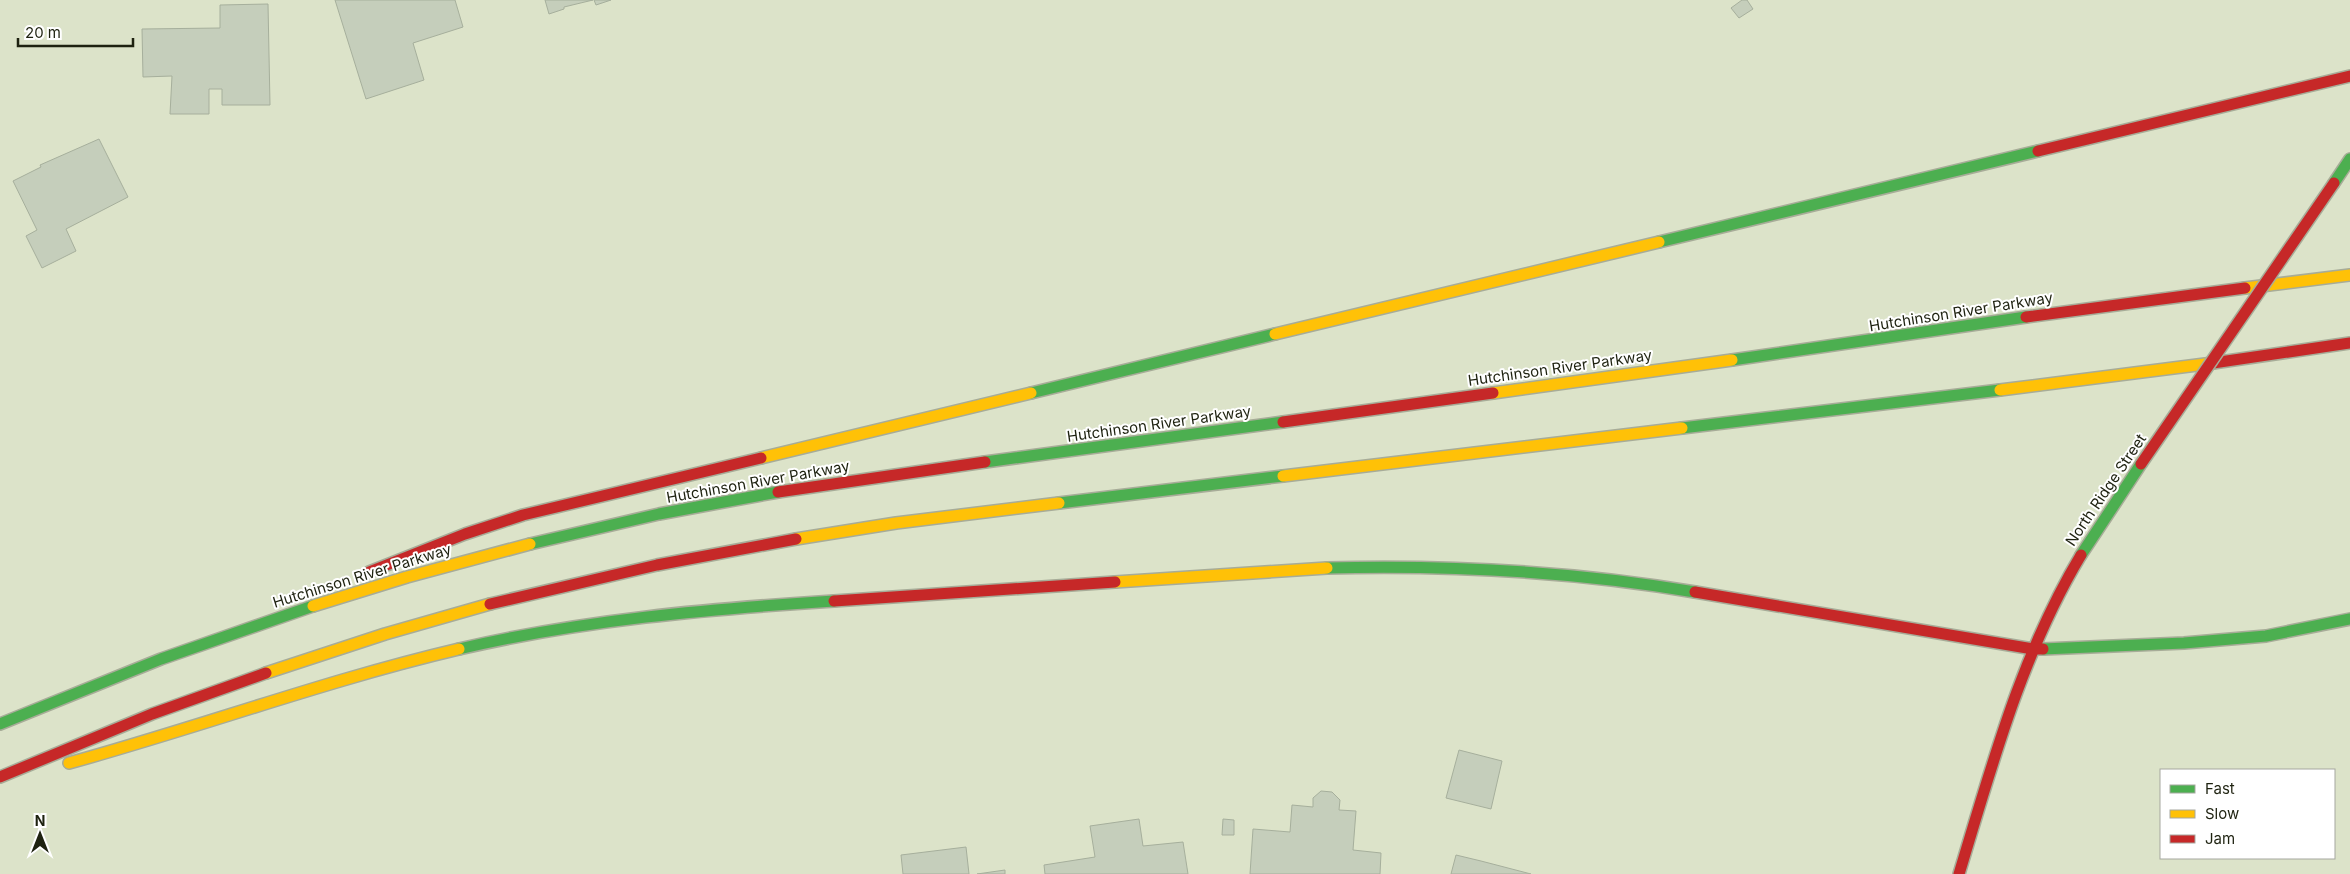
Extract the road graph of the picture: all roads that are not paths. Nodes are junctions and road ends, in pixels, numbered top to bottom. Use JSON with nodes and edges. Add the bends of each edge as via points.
{"nodes":[{"id":1,"x":2350,"y":76,"type":"edge"},
{"id":2,"x":2350,"y":159,"type":"edge"},
{"id":3,"x":2350,"y":275,"type":"edge"},
{"id":4,"x":2350,"y":343,"type":"edge"},
{"id":5,"x":361,"y":576,"type":"dead end"},
{"id":6,"x":334,"y":587,"type":"dead end"},
{"id":7,"x":2350,"y":619,"type":"edge"},
{"id":8,"x":189,"y":648,"type":"junction"},
{"id":9,"x":2033,"y":649,"type":"junction"},
{"id":10,"x":0,"y":724,"type":"edge"},
{"id":11,"x":0,"y":777,"type":"edge"},
{"id":12,"x":0,"y":783,"type":"edge"},
{"id":13,"x":1960,"y":874,"type":"edge"}],
"edges":[{"from":1,"to":5,"type":"main road","via":[[523,516],[465,534]]},
{"from":2,"to":9,"type":"main road","name":"North Ridge Street","bridge":true,"via":[[2141,464],[2068,577]]},
{"from":3,"to":8,"type":"main road","name":"Hutchinson River Parkway","via":[[2075,309],[756,497],[660,514],[456,563]]},
{"from":4,"to":11,"type":"main road","via":[[1934,398],[906,522],[758,545],[486,605],[344,647],[156,712]]},
{"from":6,"to":8,"type":"main road"},
{"from":7,"to":9,"type":"main road","via":[[2266,636]]},
{"from":8,"to":10,"type":"main road","name":"Hutchinson River Parkway"},
{"from":9,"to":12,"type":"main road","via":[[1679,589],[1564,574],[1419,566],[1325,568],[1149,579],[689,611],[561,629],[366,672],[167,736]]},
{"from":9,"to":13,"type":"main road","name":"North Ridge Street","via":[[1992,763]]}]}
